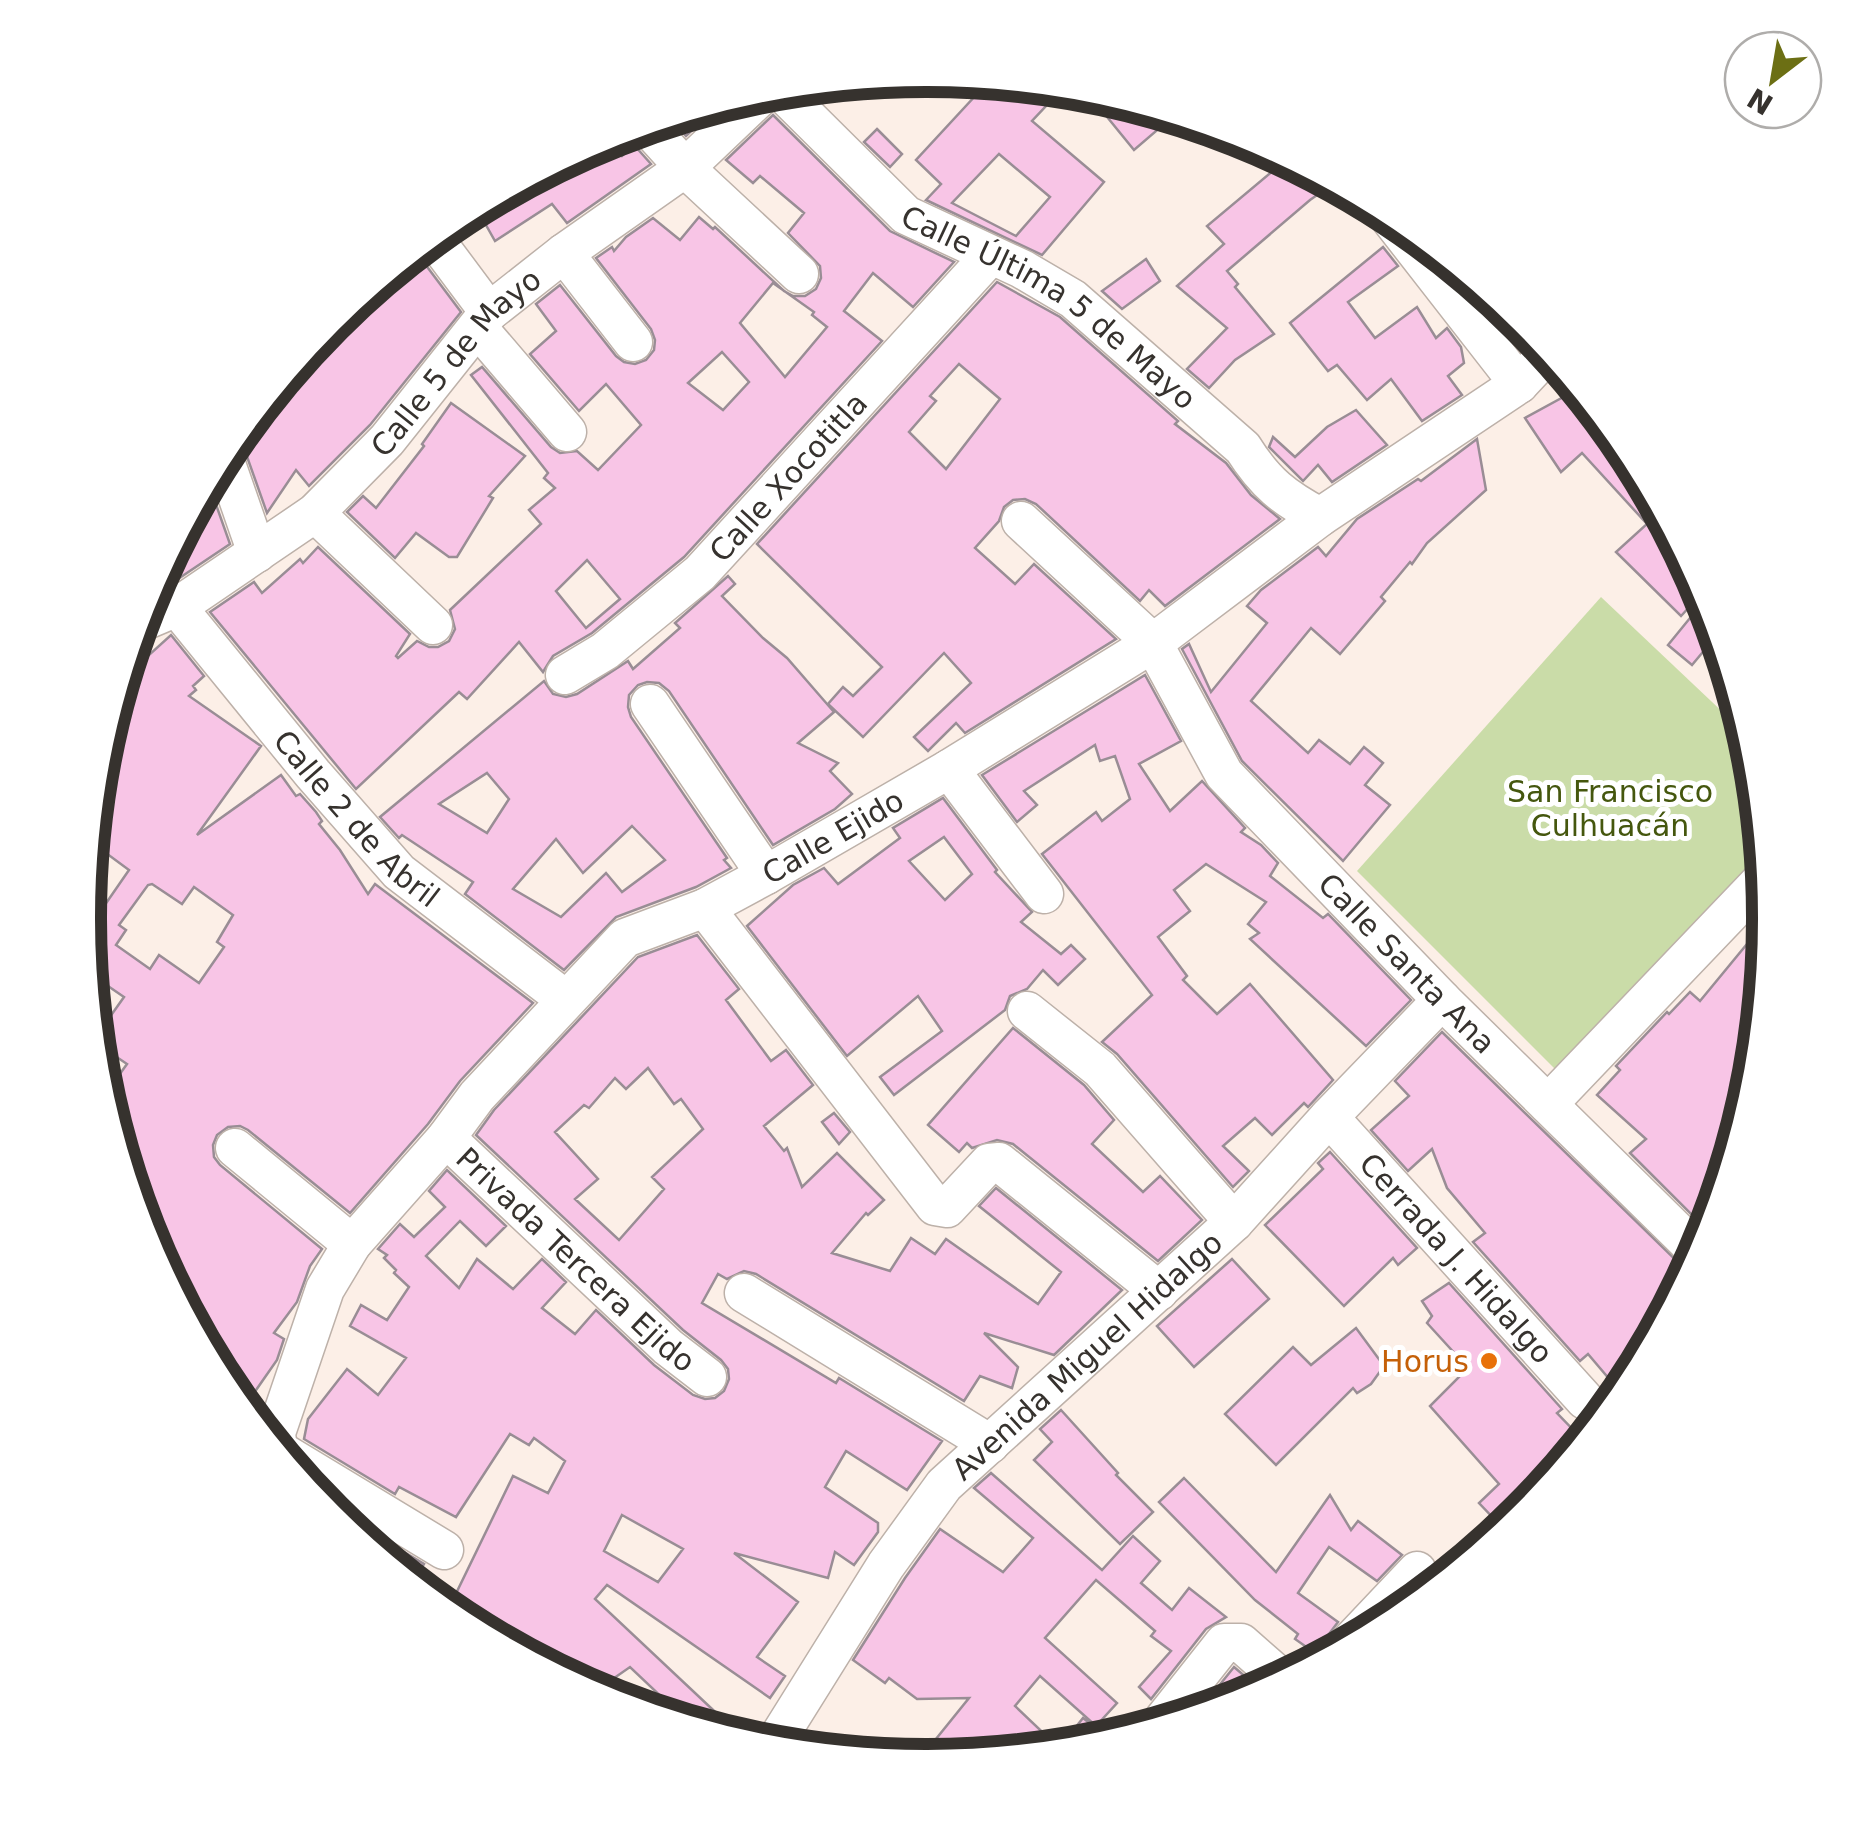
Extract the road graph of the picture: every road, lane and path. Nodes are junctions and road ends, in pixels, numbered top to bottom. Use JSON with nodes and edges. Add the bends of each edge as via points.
{"nodes":[{"id":1,"x":793,"y":104,"type":"edge"},
{"id":2,"x":742,"y":114,"type":"edge"},
{"id":3,"x":657,"y":137,"type":"edge"},
{"id":4,"x":685,"y":168,"type":"junction"},
{"id":5,"x":442,"y":251,"type":"edge"},
{"id":6,"x":564,"y":253,"type":"junction"},
{"id":7,"x":991,"y":256,"type":"junction"},
{"id":8,"x":1420,"y":256,"type":"edge"},
{"id":9,"x":799,"y":274,"type":"dead end"},
{"id":10,"x":483,"y":320,"type":"junction"},
{"id":11,"x":633,"y":342,"type":"dead end"},
{"id":12,"x":1538,"y":364,"type":"edge"},
{"id":13,"x":1519,"y":384,"type":"junction"},
{"id":14,"x":567,"y":432,"type":"dead end"},
{"id":15,"x":230,"y":475,"type":"edge"},
{"id":16,"x":315,"y":513,"type":"junction"},
{"id":17,"x":1320,"y":518,"type":"junction"},
{"id":18,"x":1022,"y":521,"type":"dead end"},
{"id":19,"x":258,"y":553,"type":"junction"},
{"id":20,"x":176,"y":608,"type":"junction"},
{"id":21,"x":159,"y":615,"type":"edge"},
{"id":22,"x":432,"y":625,"type":"dead end"},
{"id":23,"x":1153,"y":644,"type":"junction"},
{"id":24,"x":565,"y":675,"type":"dead end"},
{"id":25,"x":650,"y":704,"type":"dead end"},
{"id":26,"x":950,"y":770,"type":"junction"},
{"id":27,"x":766,"y":875,"type":"junction"},
{"id":28,"x":1751,"y":893,"type":"edge"},
{"id":29,"x":1044,"y":894,"type":"dead end"},
{"id":30,"x":705,"y":908,"type":"junction"},
{"id":31,"x":565,"y":998,"type":"junction"},
{"id":32,"x":1442,"y":1000,"type":"junction"},
{"id":33,"x":1027,"y":1011,"type":"dead end"},
{"id":34,"x":1548,"y":1104,"type":"junction"},
{"id":35,"x":1329,"y":1116,"type":"junction"},
{"id":36,"x":446,"y":1138,"type":"junction"},
{"id":37,"x":235,"y":1148,"type":"dead end"},
{"id":38,"x":1234,"y":1222,"type":"junction"},
{"id":39,"x":1686,"y":1241,"type":"edge"},
{"id":40,"x":352,"y":1244,"type":"junction"},
{"id":41,"x":1159,"y":1291,"type":"junction"},
{"id":42,"x":744,"y":1293,"type":"dead end"},
{"id":43,"x":707,"y":1376,"type":"dead end"},
{"id":44,"x":1585,"y":1400,"type":"dead end"},
{"id":45,"x":278,"y":1428,"type":"edge"},
{"id":46,"x":990,"y":1444,"type":"junction"},
{"id":47,"x":316,"y":1473,"type":"edge"},
{"id":48,"x":444,"y":1550,"type":"dead end"},
{"id":49,"x":1417,"y":1571,"type":"dead end"},
{"id":50,"x":1387,"y":1602,"type":"edge"},
{"id":51,"x":1270,"y":1668,"type":"edge"},
{"id":52,"x":1175,"y":1705,"type":"edge"},
{"id":53,"x":783,"y":1731,"type":"edge"}],
"edges":[{"from":1,"to":7,"type":"street","name":"Calle Última 5 de Mayo","via":[[906,215]]},
{"from":2,"to":4,"type":"street","name":"Calle 5 de Mayo"},
{"from":3,"to":4,"type":"street"},
{"from":4,"to":6,"type":"street","name":"Calle 5 de Mayo"},
{"from":4,"to":9,"type":"street"},
{"from":5,"to":10,"type":"street"},
{"from":6,"to":10,"type":"street","name":"Calle 5 de Mayo"},
{"from":6,"to":11,"type":"street"},
{"from":7,"to":17,"type":"street","name":"Calle Última 5 de Mayo","via":[[1073,299],[1244,448],[1285,499]]},
{"from":7,"to":24,"type":"street","name":"Calle Xocotitla","via":[[700,573]]},
{"from":8,"to":13,"type":"street"},
{"from":10,"to":14,"type":"street"},
{"from":10,"to":16,"type":"street","name":"Calle 5 de Mayo","via":[[387,440]]},
{"from":12,"to":13,"type":"street","name":"Calle Ejido"},
{"from":13,"to":17,"type":"street","name":"Calle Ejido"},
{"from":15,"to":19,"type":"street"},
{"from":16,"to":19,"type":"street","name":"Calle 5 de Mayo"},
{"from":16,"to":22,"type":"street"},
{"from":17,"to":23,"type":"street","name":"Calle Ejido"},
{"from":18,"to":23,"type":"street","name":"Calle Santa Ana"},
{"from":19,"to":20,"type":"street","name":"Calle 5 de Mayo"},
{"from":20,"to":21,"type":"street","name":"Calle 5 de Mayo"},
{"from":20,"to":31,"type":"street","name":"Calle 2 de Abril","via":[[400,872]]},
{"from":23,"to":26,"type":"street","name":"Calle Ejido"},
{"from":23,"to":32,"type":"street","name":"Calle Santa Ana","via":[[1224,774]]},
{"from":25,"to":27,"type":"street"},
{"from":26,"to":27,"type":"street","name":"Calle Ejido"},
{"from":26,"to":29,"type":"street"},
{"from":27,"to":30,"type":"street","name":"Calle Ejido"},
{"from":28,"to":34,"type":"street"},
{"from":30,"to":31,"type":"street","name":"Calle Ejido","via":[[625,938]]},
{"from":30,"to":41,"type":"street","via":[[935,1206],[947,1208],[989,1163],[999,1162]]},
{"from":31,"to":36,"type":"street","name":"Calle Ejido"},
{"from":32,"to":34,"type":"street","name":"Calle Santa Ana"},
{"from":32,"to":35,"type":"street","name":"Avenida Miguel Hidalgo"},
{"from":33,"to":38,"type":"street","via":[[1100,1070]]},
{"from":34,"to":39,"type":"street","name":"Calle Santa Ana"},
{"from":35,"to":38,"type":"street","name":"Avenida Miguel Hidalgo"},
{"from":35,"to":44,"type":"street","name":"Cerrada J. Hidalgo"},
{"from":36,"to":40,"type":"street","name":"Calle Ejido"},
{"from":36,"to":43,"type":"street","name":"Privada Tercera Ejido"},
{"from":37,"to":40,"type":"street"},
{"from":38,"to":41,"type":"street","name":"Avenida Miguel Hidalgo"},
{"from":40,"to":45,"type":"street","name":"Calle Ejido","via":[[325,1289]]},
{"from":41,"to":46,"type":"street","name":"Avenida Miguel Hidalgo"},
{"from":42,"to":46,"type":"street"},
{"from":46,"to":53,"type":"street","name":"Avenida Miguel Hidalgo","via":[[944,1485],[886,1565]]},
{"from":47,"to":48,"type":"street"},
{"from":49,"to":50,"type":"street"},
{"from":51,"to":52,"type":"street","via":[[1240,1643],[1224,1644]]}]}
